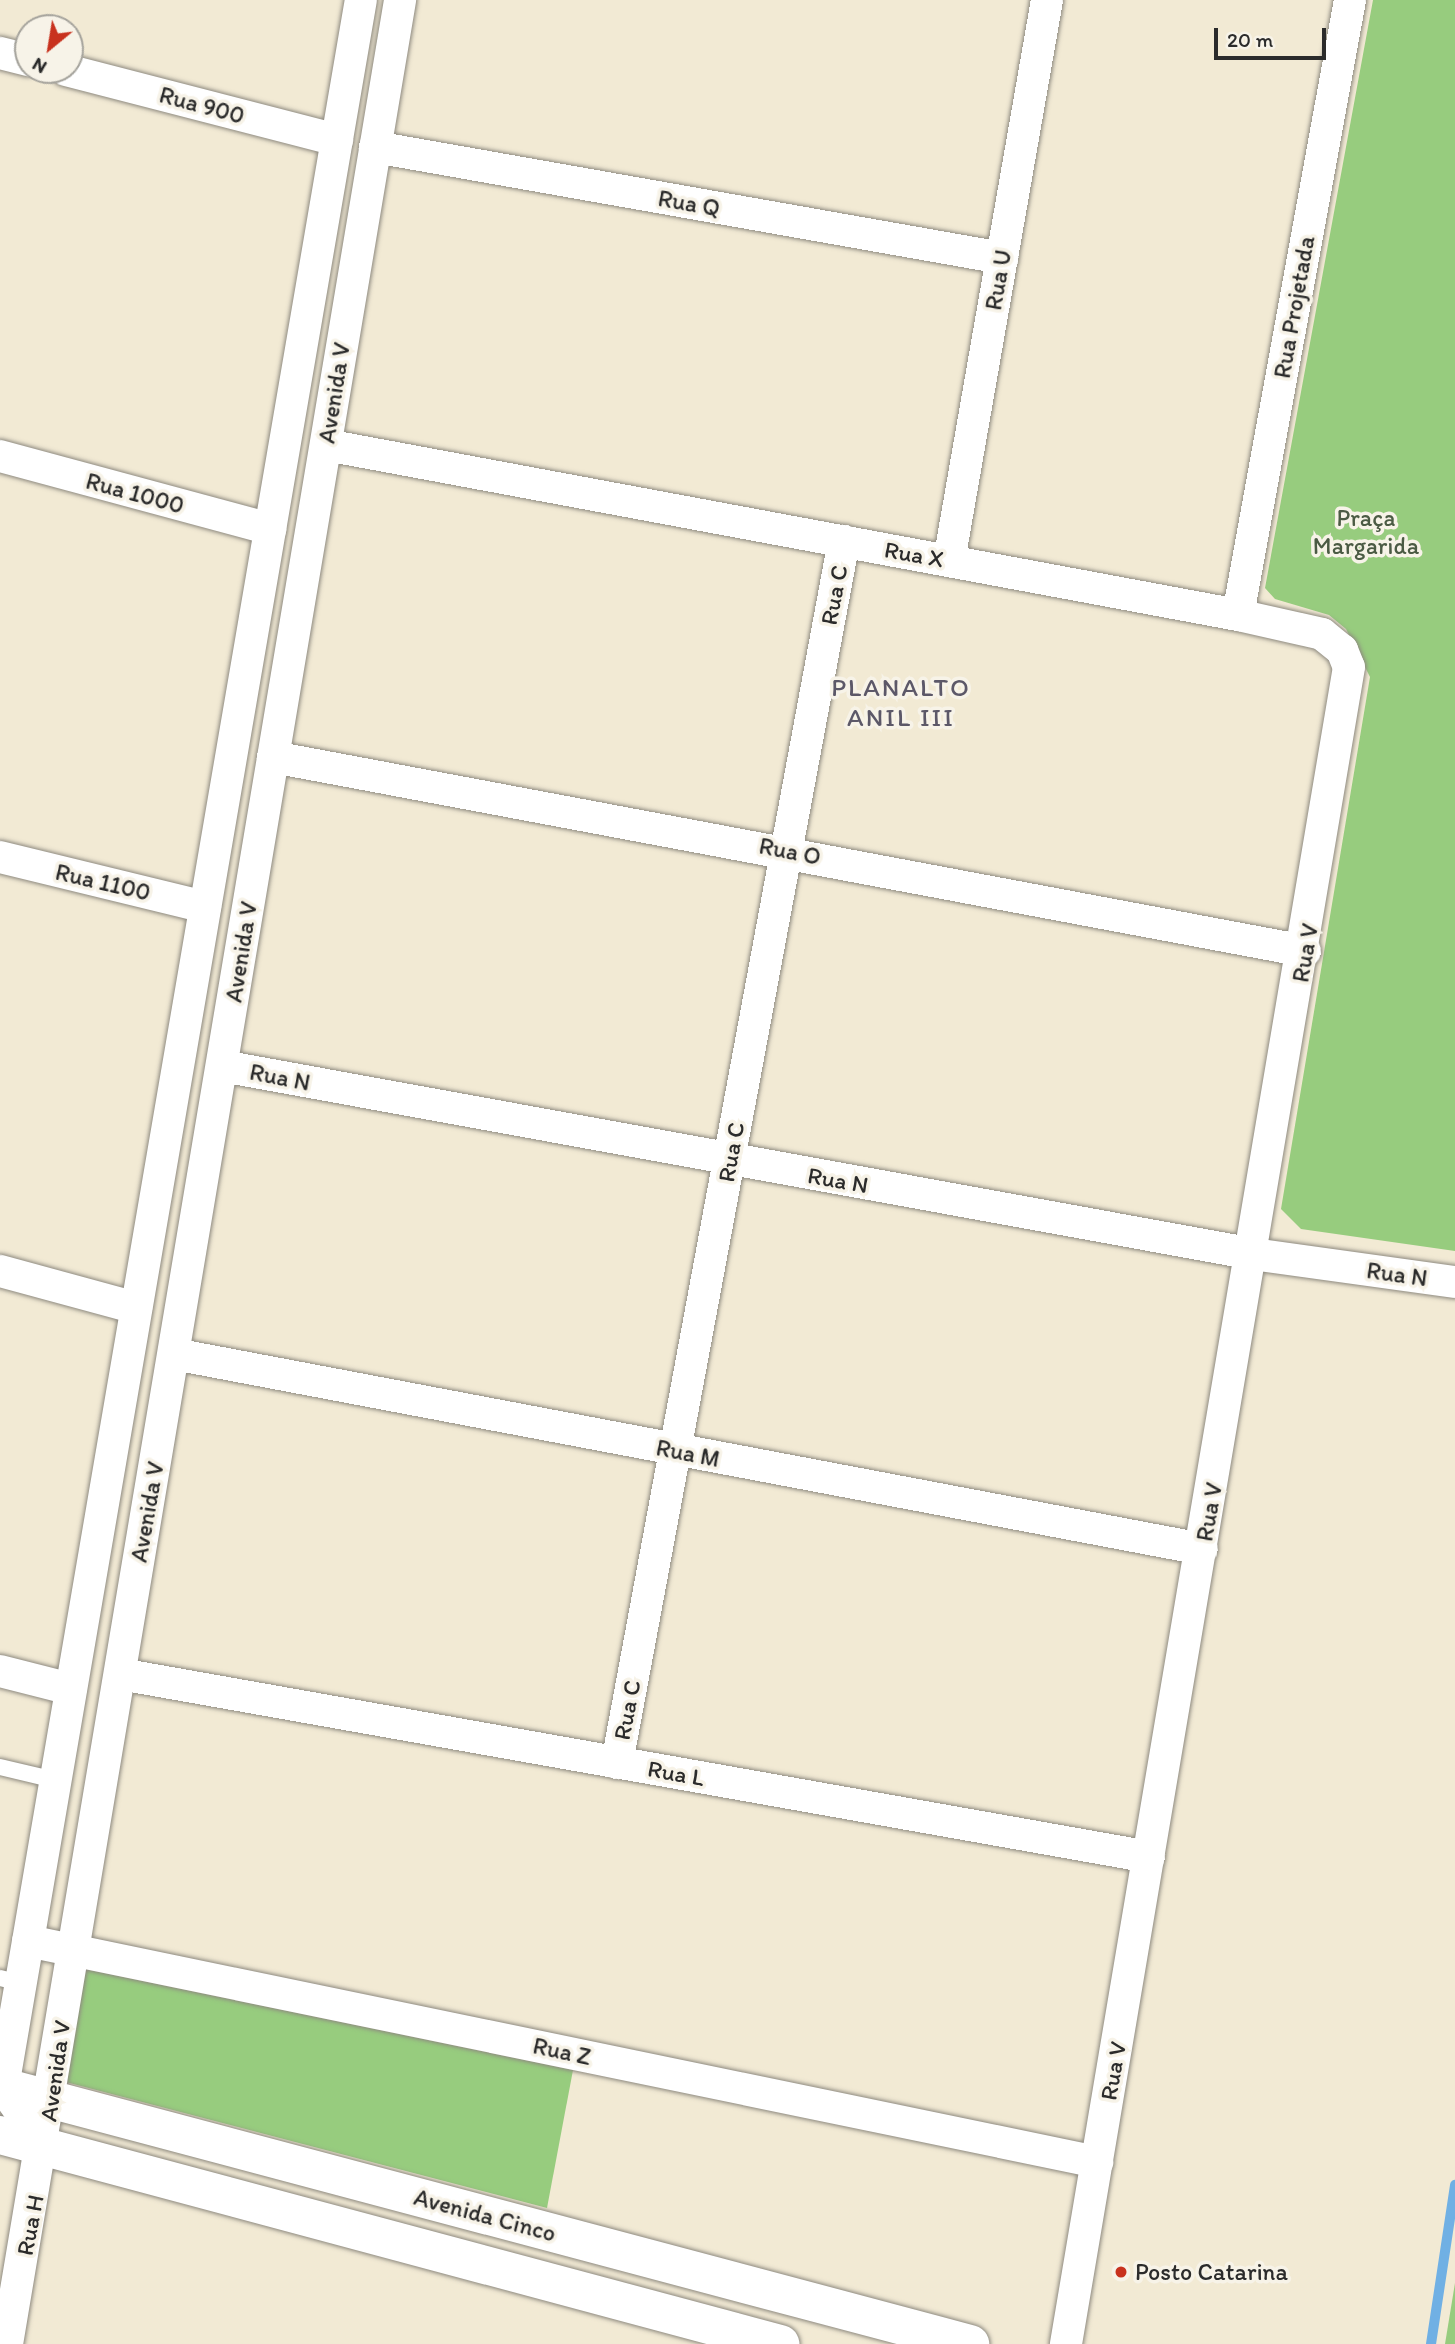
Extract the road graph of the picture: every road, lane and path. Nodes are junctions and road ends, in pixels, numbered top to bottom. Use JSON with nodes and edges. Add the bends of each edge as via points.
{"nodes":[{"id":1,"x":361,"y":0,"type":"edge"},
{"id":2,"x":400,"y":0,"type":"edge"},
{"id":3,"x":1047,"y":0,"type":"edge"},
{"id":4,"x":1350,"y":0,"type":"edge"},
{"id":5,"x":84,"y":75,"type":"edge"},
{"id":6,"x":337,"y":140,"type":"junction"},
{"id":7,"x":375,"y":147,"type":"junction"},
{"id":8,"x":1002,"y":258,"type":"junction"},
{"id":9,"x":326,"y":445,"type":"junction"},
{"id":10,"x":0,"y":456,"type":"edge"},
{"id":11,"x":270,"y":529,"type":"junction"},
{"id":12,"x":844,"y":541,"type":"junction"},
{"id":13,"x":949,"y":561,"type":"junction"},
{"id":14,"x":1238,"y":615,"type":"junction"},
{"id":15,"x":1351,"y":680,"type":"joint"},
{"id":16,"x":274,"y":757,"type":"junction"},
{"id":17,"x":786,"y":850,"type":"junction"},
{"id":18,"x":0,"y":857,"type":"edge"},
{"id":19,"x":205,"y":907,"type":"junction"},
{"id":20,"x":1305,"y":951,"type":"junction"},
{"id":21,"x":222,"y":1066,"type":"junction"},
{"id":22,"x":729,"y":1160,"type":"junction"},
{"id":23,"x":1252,"y":1254,"type":"junction"},
{"id":24,"x":0,"y":1271,"type":"edge"},
{"id":25,"x":1455,"y":1282,"type":"edge"},
{"id":26,"x":136,"y":1308,"type":"junction"},
{"id":27,"x":174,"y":1354,"type":"junction"},
{"id":28,"x":675,"y":1451,"type":"junction"},
{"id":29,"x":1202,"y":1549,"type":"junction"},
{"id":30,"x":0,"y":1671,"type":"edge"},
{"id":31,"x":120,"y":1674,"type":"junction"},
{"id":32,"x":71,"y":1689,"type":"junction"},
{"id":33,"x":617,"y":1763,"type":"junction"},
{"id":34,"x":0,"y":1767,"type":"edge"},
{"id":35,"x":55,"y":1780,"type":"junction"},
{"id":36,"x":1149,"y":1857,"type":"junction"},
{"id":37,"x":27,"y":1941,"type":"junction"},
{"id":38,"x":74,"y":1950,"type":"junction"},
{"id":39,"x":10,"y":1980,"type":"edge"},
{"id":40,"x":1,"y":2086,"type":"edge"},
{"id":41,"x":49,"y":2098,"type":"junction"},
{"id":42,"x":0,"y":2135,"type":"edge"},
{"id":43,"x":45,"y":2147,"type":"junction"},
{"id":44,"x":1097,"y":2161,"type":"junction"},
{"id":45,"x":957,"y":2342,"type":"edge"},
{"id":46,"x":8,"y":2344,"type":"edge"},
{"id":47,"x":780,"y":2344,"type":"edge"},
{"id":48,"x":1066,"y":2344,"type":"edge"}],
"edges":[{"from":1,"to":6,"type":"street","name":"Avenida V"},
{"from":2,"to":7,"type":"street","name":"Avenida V"},
{"from":3,"to":8,"type":"street","name":"Rua U"},
{"from":4,"to":14,"type":"street","name":"Rua Projetada"},
{"from":5,"to":6,"type":"street","name":"Rua 900"},
{"from":6,"to":11,"type":"street","name":"Avenida V"},
{"from":7,"to":8,"type":"street","name":"Rua Q"},
{"from":7,"to":9,"type":"street","name":"Avenida V"},
{"from":8,"to":13,"type":"street","name":"Rua U"},
{"from":9,"to":12,"type":"street","name":"Rua X"},
{"from":9,"to":16,"type":"street","name":"Avenida V"},
{"from":10,"to":11,"type":"street","name":"Rua 1000"},
{"from":11,"to":19,"type":"street","name":"Avenida V"},
{"from":12,"to":13,"type":"street","name":"Rua X"},
{"from":12,"to":17,"type":"street","name":"Rua C"},
{"from":13,"to":14,"type":"street","name":"Rua X"},
{"from":14,"to":15,"type":"street","name":"Rua X","via":[[1322,634],[1342,650]]},
{"from":15,"to":20,"type":"street","name":"Rua V"},
{"from":16,"to":17,"type":"street","name":"Rua O"},
{"from":16,"to":21,"type":"street","name":"Avenida V"},
{"from":17,"to":20,"type":"street","name":"Rua O"},
{"from":17,"to":22,"type":"street","name":"Rua C"},
{"from":18,"to":19,"type":"street","name":"Rua 1100"},
{"from":19,"to":26,"type":"street","name":"Avenida V"},
{"from":20,"to":23,"type":"street","name":"Rua V"},
{"from":21,"to":22,"type":"street","name":"Rua N"},
{"from":21,"to":27,"type":"street","name":"Avenida V"},
{"from":22,"to":23,"type":"street","name":"Rua N"},
{"from":22,"to":28,"type":"street","name":"Rua C"},
{"from":23,"to":25,"type":"street","name":"Rua N"},
{"from":23,"to":29,"type":"street","name":"Rua V"},
{"from":24,"to":26,"type":"street"},
{"from":26,"to":32,"type":"street","name":"Avenida V"},
{"from":27,"to":28,"type":"street","name":"Rua M"},
{"from":27,"to":31,"type":"street","name":"Avenida V"},
{"from":28,"to":29,"type":"street","name":"Rua M"},
{"from":28,"to":33,"type":"street","name":"Rua C"},
{"from":29,"to":36,"type":"street","name":"Rua V"},
{"from":30,"to":32,"type":"street"},
{"from":31,"to":33,"type":"street","name":"Rua L"},
{"from":31,"to":38,"type":"street","name":"Avenida V"},
{"from":32,"to":35,"type":"street","name":"Avenida V"},
{"from":33,"to":36,"type":"street","name":"Rua L"},
{"from":34,"to":35,"type":"lane"},
{"from":35,"to":37,"type":"street","name":"Avenida V"},
{"from":36,"to":44,"type":"street","name":"Rua V"},
{"from":37,"to":38,"type":"street","name":"Rua Z"},
{"from":37,"to":39,"type":"street","name":"Avenida V"},
{"from":38,"to":41,"type":"street","name":"Avenida V"},
{"from":38,"to":44,"type":"street","name":"Rua Z"},
{"from":39,"to":40,"type":"street","name":"Avenida V"},
{"from":40,"to":41,"type":"main road","name":"Avenida Cinco"},
{"from":40,"to":43,"type":"street","name":"Avenida V"},
{"from":41,"to":43,"type":"street","name":"Avenida V"},
{"from":41,"to":45,"type":"main road","name":"Avenida Cinco"},
{"from":42,"to":43,"type":"main road","name":"Avenida Cinco"},
{"from":43,"to":46,"type":"street","name":"Rua H"},
{"from":43,"to":47,"type":"main road","name":"Avenida Cinco"},
{"from":44,"to":48,"type":"street","name":"Rua V"}]}
